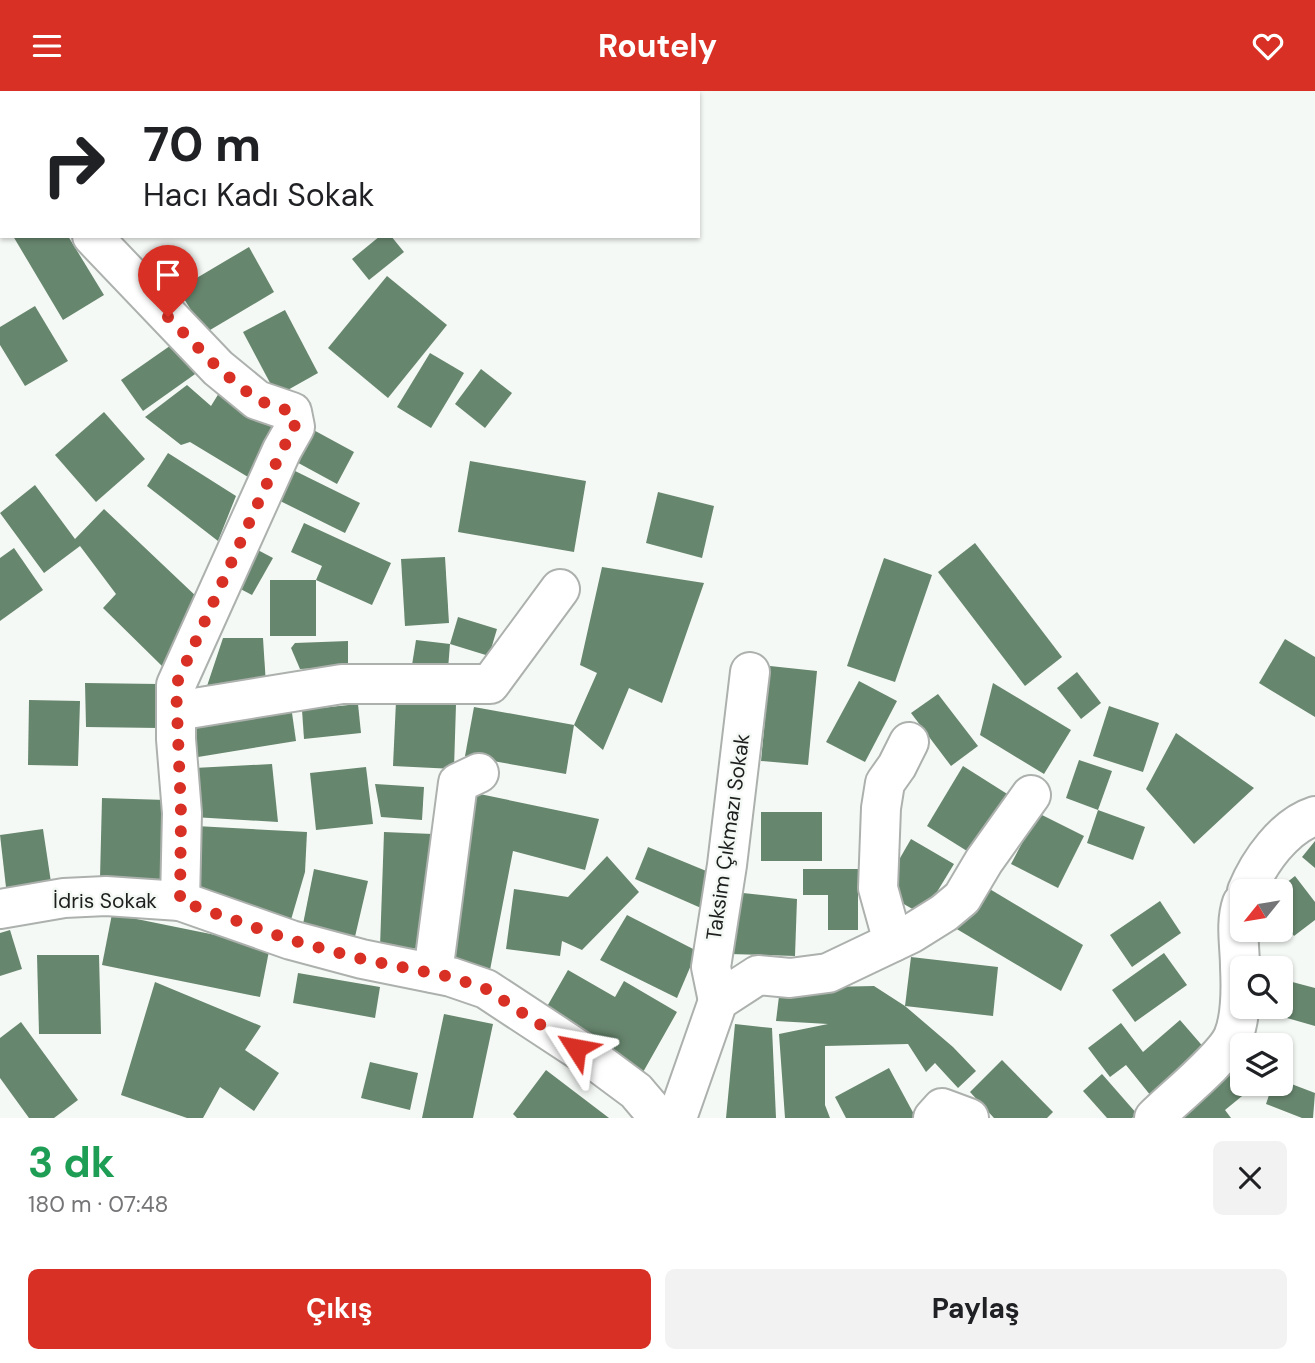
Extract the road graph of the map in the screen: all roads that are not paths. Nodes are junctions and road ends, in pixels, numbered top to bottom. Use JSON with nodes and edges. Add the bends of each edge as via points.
{"nodes":[{"id":1,"x":94,"y":238,"type":"edge"},
{"id":2,"x":560,"y":589,"type":"dead end"},
{"id":3,"x":750,"y":672,"type":"dead end"},
{"id":4,"x":176,"y":711,"type":"junction"},
{"id":5,"x":909,"y":742,"type":"dead end"},
{"id":6,"x":480,"y":773,"type":"dead end"},
{"id":7,"x":1031,"y":795,"type":"dead end"},
{"id":8,"x":1315,"y":816,"type":"edge"},
{"id":9,"x":1254,"y":879,"type":"edge"},
{"id":10,"x":180,"y":901,"type":"junction"},
{"id":11,"x":0,"y":909,"type":"edge"},
{"id":12,"x":893,"y":942,"type":"junction"},
{"id":13,"x":1239,"y":942,"type":"edge"},
{"id":14,"x":433,"y":973,"type":"junction"},
{"id":15,"x":718,"y":1001,"type":"junction"},
{"id":16,"x":659,"y":1118,"type":"edge"},
{"id":17,"x":677,"y":1118,"type":"edge"},
{"id":18,"x":933,"y":1118,"type":"edge"},
{"id":19,"x":969,"y":1118,"type":"edge"},
{"id":20,"x":1154,"y":1118,"type":"edge"}],
"edges":[{"from":1,"to":4,"type":"street","via":[[218,368],[257,400],[292,412],[295,428],[186,660],[176,685]]},
{"from":2,"to":4,"type":"street","via":[[490,684],[342,684]]},
{"from":3,"to":15,"type":"street","name":"Taksim Çıkmazı Sokak","via":[[711,967]]},
{"from":4,"to":10,"type":"street"},
{"from":5,"to":12,"type":"street","via":[[885,783],[881,808],[878,887]]},
{"from":6,"to":14,"type":"street","via":[[458,783]]},
{"from":7,"to":12,"type":"street","via":[[962,898]]},
{"from":8,"to":9,"type":"street","via":[[1291,829]]},
{"from":10,"to":11,"type":"street","name":"İdris Sokak","via":[[64,898]]},
{"from":10,"to":14,"type":"street","name":"İdris Sokak","via":[[291,940]]},
{"from":12,"to":15,"type":"street","via":[[828,974],[758,975]]},
{"from":13,"to":20,"type":"street","via":[[1241,969],[1233,1037]]},
{"from":14,"to":16,"type":"street","name":"İdris Sokak","via":[[496,995],[636,1090]]},
{"from":15,"to":17,"type":"street"},
{"from":18,"to":19,"type":"street","via":[[942,1108]]}]}
